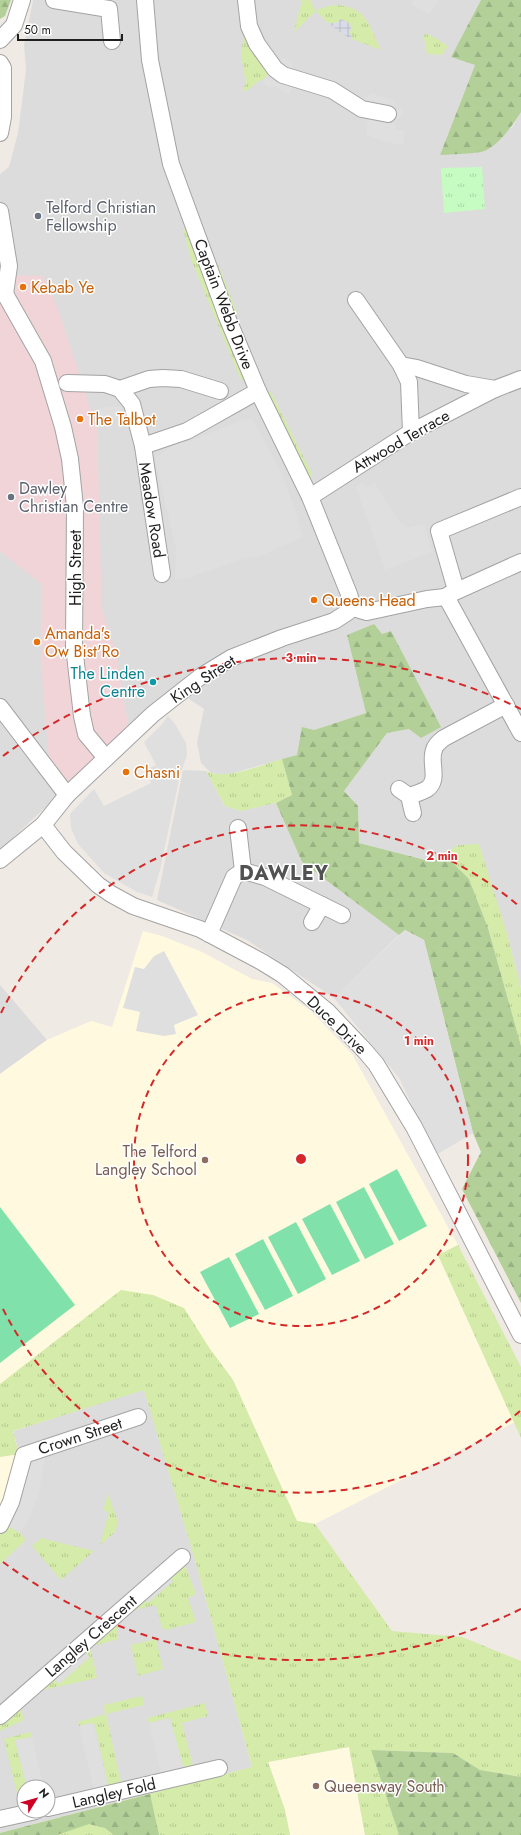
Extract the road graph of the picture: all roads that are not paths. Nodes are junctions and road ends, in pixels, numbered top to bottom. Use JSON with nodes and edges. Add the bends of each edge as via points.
{"nodes":[{"id":1,"x":22,"y":0,"type":"edge"},
{"id":2,"x":54,"y":0,"type":"edge"},
{"id":3,"x":145,"y":0,"type":"edge"},
{"id":4,"x":246,"y":0,"type":"edge"},
{"id":5,"x":0,"y":40,"type":"edge"},
{"id":6,"x":112,"y":41,"type":"dead end"},
{"id":7,"x":0,"y":63,"type":"edge"},
{"id":8,"x":388,"y":114,"type":"dead end"},
{"id":9,"x":0,"y":133,"type":"edge"},
{"id":10,"x":0,"y":211,"type":"edge"},
{"id":11,"x":3,"y":295,"type":"edge"},
{"id":12,"x":356,"y":300,"type":"dead end"},
{"id":13,"x":401,"y":365,"type":"junction"},
{"id":14,"x":521,"y":379,"type":"edge"},
{"id":15,"x":67,"y":383,"type":"dead end"},
{"id":16,"x":494,"y":388,"type":"junction"},
{"id":17,"x":120,"y":389,"type":"junction"},
{"id":18,"x":220,"y":391,"type":"dead end"},
{"id":19,"x":258,"y":391,"type":"junction"},
{"id":20,"x":411,"y":432,"type":"junction"},
{"id":21,"x":143,"y":446,"type":"junction"},
{"id":22,"x":310,"y":497,"type":"junction"},
{"id":23,"x":521,"y":497,"type":"edge"},
{"id":24,"x":521,"y":562,"type":"edge"},
{"id":25,"x":162,"y":574,"type":"dead end"},
{"id":26,"x":450,"y":594,"type":"junction"},
{"id":27,"x":350,"y":601,"type":"junction"},
{"id":28,"x":0,"y":708,"type":"edge"},
{"id":29,"x":516,"y":718,"type":"edge"},
{"id":30,"x":106,"y":758,"type":"junction"},
{"id":31,"x":67,"y":794,"type":"junction"},
{"id":32,"x":412,"y":813,"type":"dead end"},
{"id":33,"x":42,"y":825,"type":"junction"},
{"id":34,"x":238,"y":828,"type":"dead end"},
{"id":35,"x":0,"y":860,"type":"edge"},
{"id":36,"x":243,"y":871,"type":"junction"},
{"id":37,"x":322,"y":905,"type":"junction"},
{"id":38,"x":342,"y":915,"type":"dead end"},
{"id":39,"x":312,"y":922,"type":"dead end"},
{"id":40,"x":209,"y":934,"type":"junction"},
{"id":41,"x":521,"y":1335,"type":"edge"},
{"id":42,"x":138,"y":1417,"type":"dead end"},
{"id":43,"x":0,"y":1525,"type":"edge"},
{"id":44,"x":182,"y":1556,"type":"dead end"},
{"id":45,"x":0,"y":1716,"type":"edge"},
{"id":46,"x":219,"y":1768,"type":"dead end"},
{"id":47,"x":56,"y":1806,"type":"edge"},
{"id":48,"x":16,"y":1815,"type":"edge"},
{"id":49,"x":0,"y":1819,"type":"edge"}],
"edges":[{"from":1,"to":5,"type":"street","via":[[14,25]]},
{"from":2,"to":6,"type":"street","via":[[109,9]]},
{"from":3,"to":19,"type":"street","name":"Captain Webb Drive","via":[[150,60],[171,164],[209,270]]},
{"from":4,"to":8,"type":"street","via":[[249,26],[257,44],[283,75],[332,90],[362,109]]},
{"from":7,"to":9,"type":"street","via":[[3,68],[3,117]]},
{"from":10,"to":11,"type":"street","via":[[9,266]]},
{"from":11,"to":30,"type":"street","name":"High Street","via":[[43,361],[63,426],[70,459],[75,514],[74,646],[82,716],[86,734]]},
{"from":12,"to":13,"type":"street"},
{"from":13,"to":16,"type":"street","name":"Attwood Terrace","via":[[466,384]]},
{"from":13,"to":20,"type":"street","via":[[409,382]]},
{"from":14,"to":16,"type":"street","name":"Attwood Terrace"},
{"from":15,"to":17,"type":"street","via":[[105,384]]},
{"from":16,"to":20,"type":"street","name":"Attwood Terrace"},
{"from":17,"to":18,"type":"street","via":[[149,379],[163,378],[181,379]]},
{"from":17,"to":21,"type":"street","name":"Meadow Road","via":[[132,404]]},
{"from":19,"to":21,"type":"street","name":"Meadow Road","via":[[193,428]]},
{"from":19,"to":22,"type":"street","name":"Captain Webb Drive"},
{"from":20,"to":22,"type":"street","name":"Attwood Terrace"},
{"from":21,"to":25,"type":"street","name":"Meadow Road"},
{"from":22,"to":27,"type":"street","name":"Captain Webb Drive"},
{"from":23,"to":26,"type":"street","via":[[439,530]]},
{"from":24,"to":26,"type":"street"},
{"from":26,"to":27,"type":"street","via":[[367,612]]},
{"from":26,"to":29,"type":"street","via":[[450,602]]},
{"from":27,"to":30,"type":"street","name":"King Street","via":[[348,612],[334,621],[256,648],[222,663],[153,714]]},
{"from":28,"to":31,"type":"street"},
{"from":29,"to":32,"type":"street","via":[[444,738],[437,744],[433,755],[432,784],[427,789],[404,793]]},
{"from":30,"to":31,"type":"street","name":"King Street"},
{"from":31,"to":33,"type":"street","name":"King Street"},
{"from":33,"to":35,"type":"street","name":"King Street"},
{"from":33,"to":40,"type":"street","name":"Duce Drive","via":[[64,852],[98,885],[119,899]]},
{"from":34,"to":36,"type":"street"},
{"from":36,"to":37,"type":"street","via":[[265,877]]},
{"from":36,"to":40,"type":"street","via":[[234,877]]},
{"from":37,"to":38,"type":"street"},
{"from":37,"to":39,"type":"street"},
{"from":40,"to":41,"type":"street","name":"Duce Drive","via":[[232,944],[283,975],[328,1012],[376,1064],[414,1127]]},
{"from":42,"to":43,"type":"street","name":"Crown Street","via":[[24,1455],[11,1502]]},
{"from":44,"to":45,"type":"street","name":"Langley Crescent"},
{"from":46,"to":47,"type":"street","name":"Langley Fold"},
{"from":48,"to":49,"type":"street"}]}
